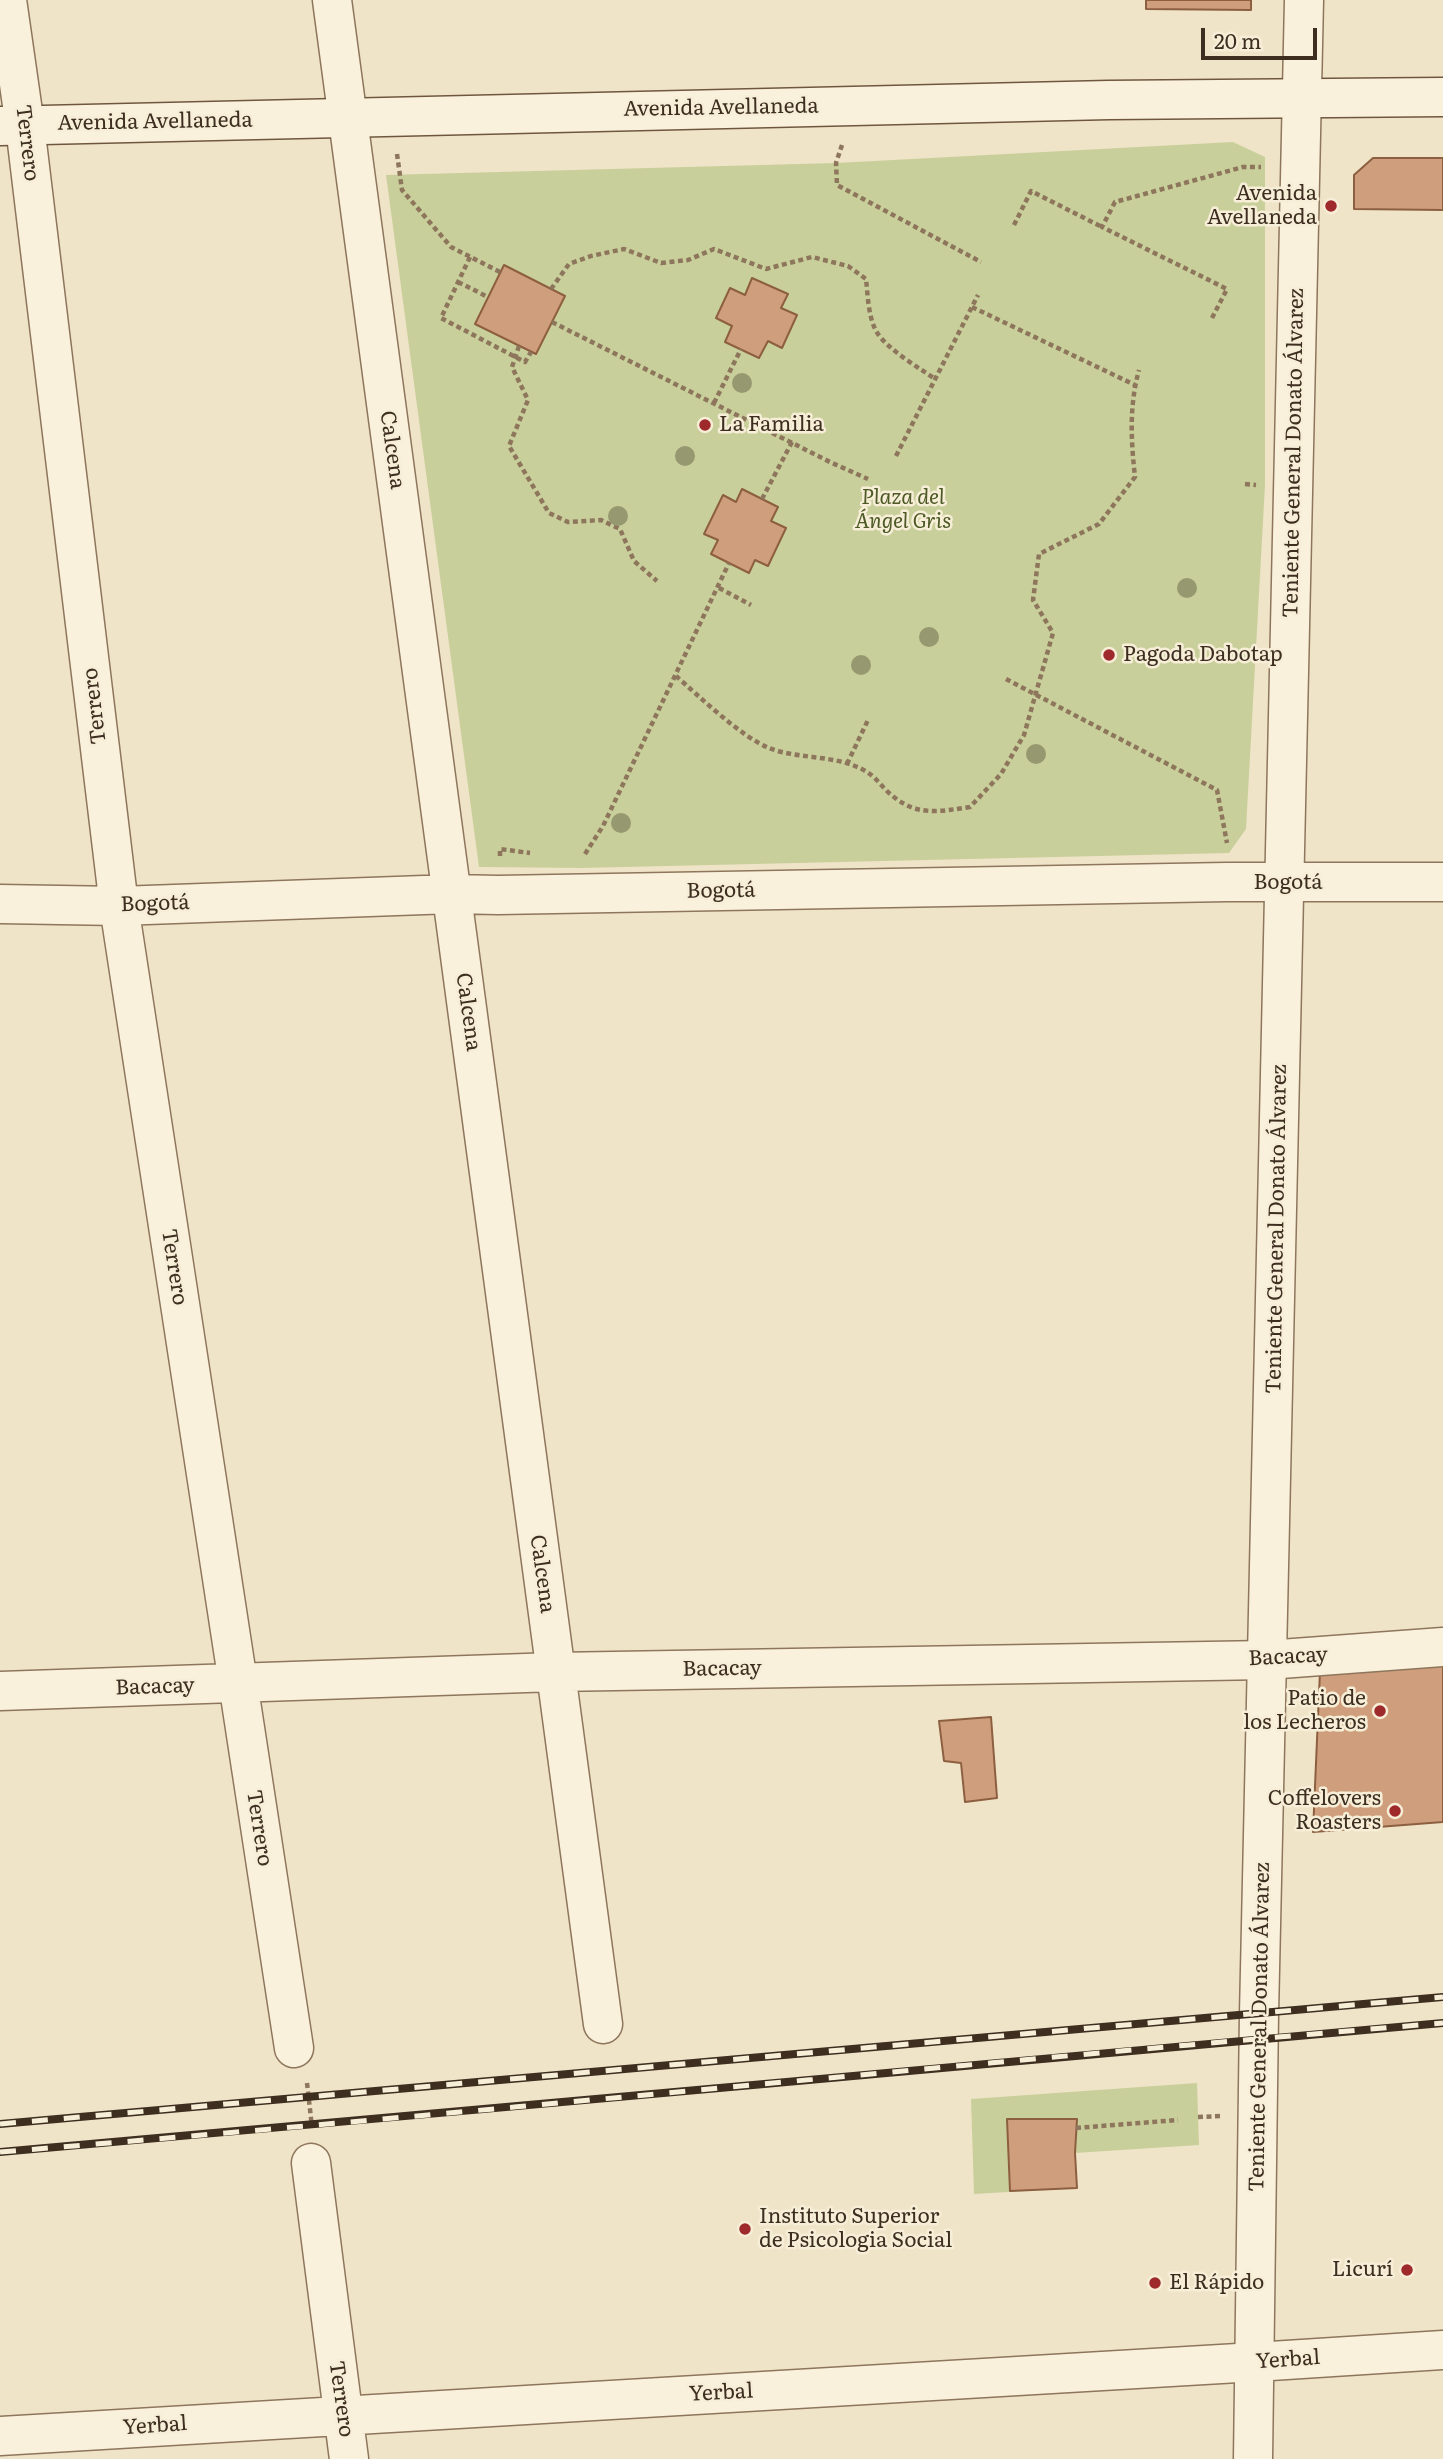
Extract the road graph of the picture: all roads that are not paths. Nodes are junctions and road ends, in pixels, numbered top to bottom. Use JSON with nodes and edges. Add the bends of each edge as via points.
{"nodes":[{"id":1,"x":7,"y":0,"type":"edge"},
{"id":2,"x":332,"y":0,"type":"edge"},
{"id":3,"x":1304,"y":0,"type":"edge"},
{"id":4,"x":1303,"y":97,"type":"junction"},
{"id":5,"x":1443,"y":97,"type":"edge"},
{"id":6,"x":348,"y":117,"type":"junction"},
{"id":7,"x":13,"y":126,"type":"edge"},
{"id":8,"x":1443,"y":882,"type":"edge"},
{"id":9,"x":1285,"y":883,"type":"junction"},
{"id":10,"x":452,"y":894,"type":"junction"},
{"id":11,"x":0,"y":905,"type":"edge"},
{"id":12,"x":119,"y":906,"type":"junction"},
{"id":13,"x":1443,"y":1647,"type":"edge"},
{"id":14,"x":1267,"y":1660,"type":"junction"},
{"id":15,"x":555,"y":1672,"type":"junction"},
{"id":16,"x":237,"y":1684,"type":"junction"},
{"id":17,"x":0,"y":1691,"type":"edge"},
{"id":18,"x":603,"y":2024,"type":"dead end"},
{"id":19,"x":300,"y":2059,"type":"road end"},
{"id":20,"x":311,"y":2163,"type":"road end"},
{"id":21,"x":1443,"y":2350,"type":"edge"},
{"id":22,"x":1255,"y":2362,"type":"junction"},
{"id":23,"x":342,"y":2415,"type":"junction"},
{"id":24,"x":0,"y":2436,"type":"edge"},
{"id":25,"x":349,"y":2459,"type":"edge"},
{"id":26,"x":1253,"y":2459,"type":"edge"}],
"edges":[{"from":1,"to":7,"type":"street","name":"Terrero"},
{"from":2,"to":6,"type":"street","name":"Calcena"},
{"from":3,"to":4,"type":"street","name":"Teniente General Donato Álvarez"},
{"from":4,"to":5,"type":"street","name":"Avenida Avellaneda"},
{"from":4,"to":6,"type":"street","name":"Avenida Avellaneda"},
{"from":4,"to":9,"type":"street","name":"Teniente General Donato Álvarez"},
{"from":6,"to":7,"type":"street","name":"Avenida Avellaneda"},
{"from":6,"to":10,"type":"street","name":"Calcena"},
{"from":7,"to":12,"type":"street","name":"Terrero"},
{"from":8,"to":9,"type":"street","name":"Bogotá"},
{"from":9,"to":10,"type":"street","name":"Bogotá"},
{"from":9,"to":14,"type":"street","name":"Teniente General Donato Álvarez"},
{"from":10,"to":12,"type":"street","name":"Bogotá"},
{"from":10,"to":15,"type":"street","name":"Calcena"},
{"from":11,"to":12,"type":"street","name":"Bogotá"},
{"from":12,"to":16,"type":"street","name":"Terrero"},
{"from":13,"to":14,"type":"street","name":"Bacacay"},
{"from":14,"to":15,"type":"street","name":"Bacacay"},
{"from":14,"to":22,"type":"street","name":"Teniente General Donato Álvarez"},
{"from":15,"to":16,"type":"street","name":"Bacacay"},
{"from":15,"to":18,"type":"street","name":"Calcena"},
{"from":16,"to":17,"type":"street","name":"Bacacay"},
{"from":16,"to":19,"type":"street","name":"Terrero"},
{"from":20,"to":23,"type":"street","name":"Terrero"},
{"from":21,"to":22,"type":"street","name":"Yerbal"},
{"from":22,"to":23,"type":"street","name":"Yerbal"},
{"from":22,"to":26,"type":"street","name":"Teniente General Donato Álvarez"},
{"from":23,"to":24,"type":"street","name":"Yerbal"},
{"from":23,"to":25,"type":"street","name":"Terrero"}]}
